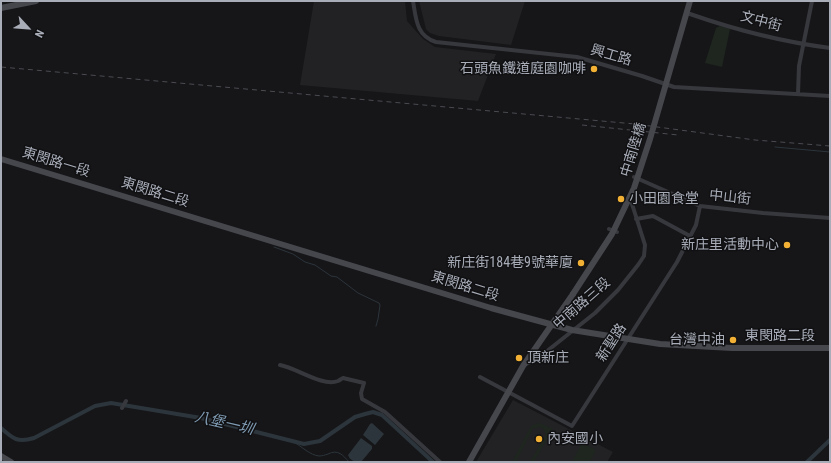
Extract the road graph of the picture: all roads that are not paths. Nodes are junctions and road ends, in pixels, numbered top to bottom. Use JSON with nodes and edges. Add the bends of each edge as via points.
{"nodes":[{"id":1,"x":38,"y":1,"type":"edge"},
{"id":2,"x":413,"y":1,"type":"edge"},
{"id":3,"x":690,"y":1,"type":"edge"},
{"id":4,"x":812,"y":1,"type":"edge"},
{"id":5,"x":1,"y":8,"type":"edge"},
{"id":6,"x":690,"y":14,"type":"dead end"},
{"id":7,"x":804,"y":44,"type":"junction"},
{"id":8,"x":830,"y":48,"type":"edge"},
{"id":9,"x":798,"y":94,"type":"junction"},
{"id":10,"x":830,"y":96,"type":"edge"},
{"id":11,"x":1,"y":159,"type":"edge"},
{"id":12,"x":634,"y":177,"type":"dead end"},
{"id":13,"x":104,"y":190,"type":"joint"},
{"id":14,"x":632,"y":204,"type":"dead end"},
{"id":15,"x":700,"y":206,"type":"junction"},
{"id":16,"x":830,"y":218,"type":"edge"},
{"id":17,"x":636,"y":219,"type":"junction"},
{"id":18,"x":609,"y":229,"type":"dead end"},
{"id":19,"x":617,"y":232,"type":"dead end"},
{"id":20,"x":690,"y":236,"type":"junction"},
{"id":21,"x":573,"y":294,"type":"joint"},
{"id":22,"x":550,"y":325,"type":"junction"},
{"id":23,"x":572,"y":330,"type":"junction"},
{"id":24,"x":628,"y":339,"type":"junction"},
{"id":25,"x":830,"y":348,"type":"edge"},
{"id":26,"x":280,"y":365,"type":"dead end"},
{"id":27,"x":523,"y":366,"type":"junction"},
{"id":28,"x":480,"y":377,"type":"dead end"},
{"id":29,"x":508,"y":392,"type":"junction"},
{"id":30,"x":126,"y":401,"type":"dead end"},
{"id":31,"x":122,"y":408,"type":"dead end"},
{"id":32,"x":1,"y":456,"type":"edge"},
{"id":33,"x":11,"y":462,"type":"edge"},
{"id":34,"x":440,"y":462,"type":"edge"},
{"id":35,"x":469,"y":462,"type":"edge"}],
"edges":[{"from":1,"to":5,"type":"main road"},
{"from":2,"to":9,"type":"street","name":"興工路","via":[[417,26],[428,39],[436,42],[578,57],[674,87]]},
{"from":3,"to":21,"type":"main road","name":"中南陸橋","bridge":true,"via":[[634,188],[612,234]]},
{"from":4,"to":7,"type":"street"},
{"from":6,"to":7,"type":"street","name":"文中街"},
{"from":7,"to":8,"type":"street","name":"文中街"},
{"from":7,"to":9,"type":"street","via":[[799,66]]},
{"from":9,"to":10,"type":"street","name":"興工路"},
{"from":11,"to":13,"type":"main road","name":"東閔路一段"},
{"from":12,"to":15,"type":"street","name":"中山街"},
{"from":13,"to":22,"type":"main road","name":"東閔路二段"},
{"from":14,"to":17,"type":"street","name":"中南路三段"},
{"from":15,"to":16,"type":"street","name":"中山街"},
{"from":15,"to":20,"type":"street","name":"新聖路","via":[[696,225]]},
{"from":17,"to":20,"type":"street","via":[[653,216]]},
{"from":17,"to":23,"type":"street","name":"中南路三段","via":[[645,245],[644,256],[607,302]]},
{"from":18,"to":19,"type":"street"},
{"from":20,"to":24,"type":"street","name":"新聖路"},
{"from":21,"to":22,"type":"main road","name":"中南路三段"},
{"from":22,"to":23,"type":"main road","name":"東閔路二段"},
{"from":22,"to":27,"type":"main road","name":"中南路三段"},
{"from":23,"to":24,"type":"main road","name":"東閔路二段"},
{"from":23,"to":27,"type":"street","name":"中南路三段","via":[[536,359]]},
{"from":24,"to":25,"type":"main road","name":"東閔路二段","via":[[672,345],[732,348]]},
{"from":24,"to":29,"type":"street","name":"新聖路","via":[[572,426]]},
{"from":26,"to":34,"type":"street","via":[[325,382],[343,378],[364,383],[362,399],[385,412]]},
{"from":27,"to":29,"type":"main road","name":"中南路三段"},
{"from":28,"to":29,"type":"street"},
{"from":29,"to":35,"type":"main road","name":"中南路三段"},
{"from":30,"to":31,"type":"street"},
{"from":32,"to":33,"type":"main road"}]}
